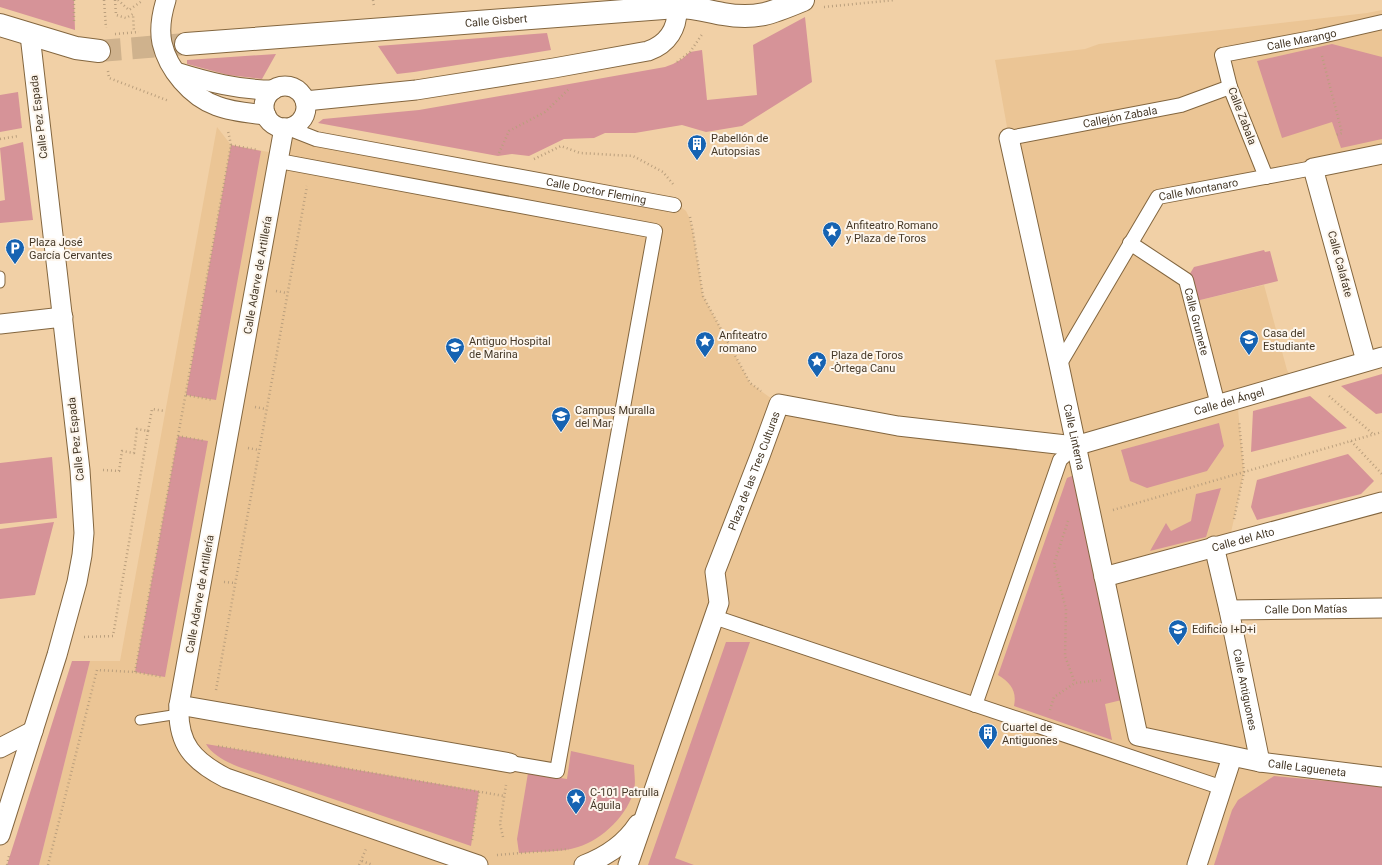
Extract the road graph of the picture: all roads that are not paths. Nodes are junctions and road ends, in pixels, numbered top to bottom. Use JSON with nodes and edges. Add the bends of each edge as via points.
{"nodes":[{"id":1,"x":165,"y":4,"type":"edge"},
{"id":2,"x":812,"y":4,"type":"edge"},
{"id":3,"x":677,"y":7,"type":"junction"},
{"id":4,"x":1382,"y":22,"type":"edge"},
{"id":5,"x":0,"y":25,"type":"edge"},
{"id":6,"x":30,"y":34,"type":"junction"},
{"id":7,"x":186,"y":44,"type":"tunnel mouth"},
{"id":8,"x":104,"y":50,"type":"tunnel mouth"},
{"id":9,"x":1222,"y":55,"type":"joint"},
{"id":10,"x":176,"y":72,"type":"junction"},
{"id":11,"x":1230,"y":87,"type":"junction"},
{"id":12,"x":273,"y":90,"type":"junction"},
{"id":13,"x":305,"y":101,"type":"junction"},
{"id":14,"x":266,"y":115,"type":"junction"},
{"id":15,"x":286,"y":128,"type":"junction"},
{"id":16,"x":1009,"y":138,"type":"joint"},
{"id":17,"x":1382,"y":154,"type":"edge"},
{"id":18,"x":278,"y":161,"type":"junction"},
{"id":19,"x":1313,"y":168,"type":"junction"},
{"id":20,"x":1266,"y":177,"type":"junction"},
{"id":21,"x":674,"y":205,"type":"road end"},
{"id":22,"x":1130,"y":243,"type":"junction"},
{"id":23,"x":0,"y":276,"type":"edge"},
{"id":24,"x":0,"y":283,"type":"edge"},
{"id":25,"x":62,"y":317,"type":"junction"},
{"id":26,"x":0,"y":324,"type":"edge"},
{"id":27,"x":1374,"y":359,"type":"edge"},
{"id":28,"x":1059,"y":365,"type":"junction"},
{"id":29,"x":1218,"y":405,"type":"junction"},
{"id":30,"x":1075,"y":446,"type":"junction"},
{"id":31,"x":1382,"y":502,"type":"edge"},
{"id":32,"x":1221,"y":544,"type":"junction"},
{"id":33,"x":1104,"y":577,"type":"junction"},
{"id":34,"x":1382,"y":608,"type":"edge"},
{"id":35,"x":1229,"y":610,"type":"junction"},
{"id":36,"x":714,"y":617,"type":"junction"},
{"id":37,"x":975,"y":705,"type":"junction"},
{"id":38,"x":179,"y":710,"type":"junction"},
{"id":39,"x":140,"y":720,"type":"dead end"},
{"id":40,"x":33,"y":731,"type":"junction"},
{"id":41,"x":1138,"y":736,"type":"joint"},
{"id":42,"x":0,"y":748,"type":"edge"},
{"id":43,"x":1232,"y":756,"type":"junction"},
{"id":44,"x":1260,"y":762,"type":"junction"},
{"id":45,"x":510,"y":763,"type":"joint"},
{"id":46,"x":1382,"y":777,"type":"edge"},
{"id":47,"x":1223,"y":788,"type":"junction"},
{"id":48,"x":651,"y":798,"type":"junction"},
{"id":49,"x":0,"y":835,"type":"edge"},
{"id":50,"x":487,"y":862,"type":"edge"},
{"id":51,"x":584,"y":865,"type":"edge"},
{"id":52,"x":628,"y":865,"type":"edge"},
{"id":53,"x":1197,"y":865,"type":"edge"}],
"edges":[{"from":1,"to":10,"type":"street","via":[[161,20],[162,42],[170,64]]},
{"from":2,"to":3,"type":"street","name":"Calle Gisbert","via":[[753,16]]},
{"from":3,"to":7,"type":"street","name":"Calle Gisbert"},
{"from":3,"to":13,"type":"street","via":[[673,30],[660,45],[648,50],[416,90]]},
{"from":4,"to":9,"type":"street","name":"Calle Marango"},
{"from":5,"to":6,"type":"street"},
{"from":6,"to":8,"type":"street","via":[[76,48]]},
{"from":6,"to":25,"type":"street","name":"Calle Pez Espada"},
{"from":9,"to":11,"type":"street","name":"Calle Zabala"},
{"from":10,"to":12,"type":"street","via":[[226,86]]},
{"from":10,"to":14,"type":"street","via":[[189,87],[216,106]]},
{"from":11,"to":16,"type":"street","name":"Callejón Zabala","via":[[1181,105]]},
{"from":11,"to":20,"type":"street","name":"Calle Zabala"},
{"from":12,"to":13,"type":"street","via":[[288,86],[302,95]]},
{"from":12,"to":14,"type":"street","via":[[265,100]]},
{"from":13,"to":15,"type":"street","via":[[305,114],[299,123]]},
{"from":14,"to":15,"type":"street","via":[[272,124]]},
{"from":15,"to":18,"type":"street","name":"Calle Adarve de Artillería"},
{"from":15,"to":21,"type":"street","name":"Calle Doctor Fleming","via":[[316,139]]},
{"from":16,"to":28,"type":"street","name":"Calle Linterna"},
{"from":17,"to":19,"type":"street","name":"Calle Montanaro"},
{"from":18,"to":38,"type":"street","name":"Calle Adarve de Artillería"},
{"from":18,"to":45,"type":"street","via":[[655,231],[557,771]]},
{"from":19,"to":20,"type":"street","name":"Calle Montanaro"},
{"from":19,"to":27,"type":"street","name":"Calle Calafate"},
{"from":20,"to":22,"type":"street","name":"Calle Montanaro","via":[[1158,197]]},
{"from":22,"to":28,"type":"street","name":"Calle Montanaro"},
{"from":22,"to":29,"type":"street","name":"Calle Grumete","via":[[1186,280]]},
{"from":23,"to":24,"type":"lane"},
{"from":25,"to":26,"type":"street"},
{"from":25,"to":40,"type":"street","name":"Calle Pez Espada","via":[[80,470],[84,533],[77,582]]},
{"from":27,"to":29,"type":"street","name":"Calle del Ángel"},
{"from":28,"to":30,"type":"street","name":"Calle Linterna"},
{"from":29,"to":30,"type":"street","name":"Calle del Ángel"},
{"from":30,"to":33,"type":"street","name":"Calle Linterna"},
{"from":30,"to":36,"type":"street","name":"Plaza de las Tres Culturas","via":[[898,426],[779,404],[715,572],[719,603]]},
{"from":30,"to":37,"type":"street","via":[[1060,460]]},
{"from":31,"to":32,"type":"street","name":"Calle del Alto"},
{"from":32,"to":33,"type":"street","name":"Calle del Alto"},
{"from":32,"to":35,"type":"street","name":"Calle Antiguones"},
{"from":33,"to":41,"type":"street","name":"Calle Linterna"},
{"from":34,"to":35,"type":"street","name":"Calle Don Matías"},
{"from":35,"to":44,"type":"street","name":"Calle Antiguones"},
{"from":36,"to":37,"type":"street"},
{"from":36,"to":48,"type":"street","name":"Plaza de las Tres Culturas"},
{"from":37,"to":47,"type":"street"},
{"from":38,"to":39,"type":"lane"},
{"from":38,"to":45,"type":"street","via":[[212,711]]},
{"from":38,"to":50,"type":"street","name":"Calle Adarve de Artillería","via":[[181,733],[188,749],[208,768],[226,778]]},
{"from":40,"to":42,"type":"street"},
{"from":40,"to":49,"type":"street","name":"Calle Pez Espada"},
{"from":41,"to":43,"type":"street","name":"Calle Lagueneta"},
{"from":43,"to":44,"type":"street","name":"Calle Lagueneta"},
{"from":43,"to":47,"type":"street"},
{"from":44,"to":46,"type":"street","name":"Calle Lagueneta"},
{"from":47,"to":53,"type":"street"},
{"from":48,"to":51,"type":"street","via":[[633,831],[610,852]]},
{"from":48,"to":52,"type":"street"}]}
